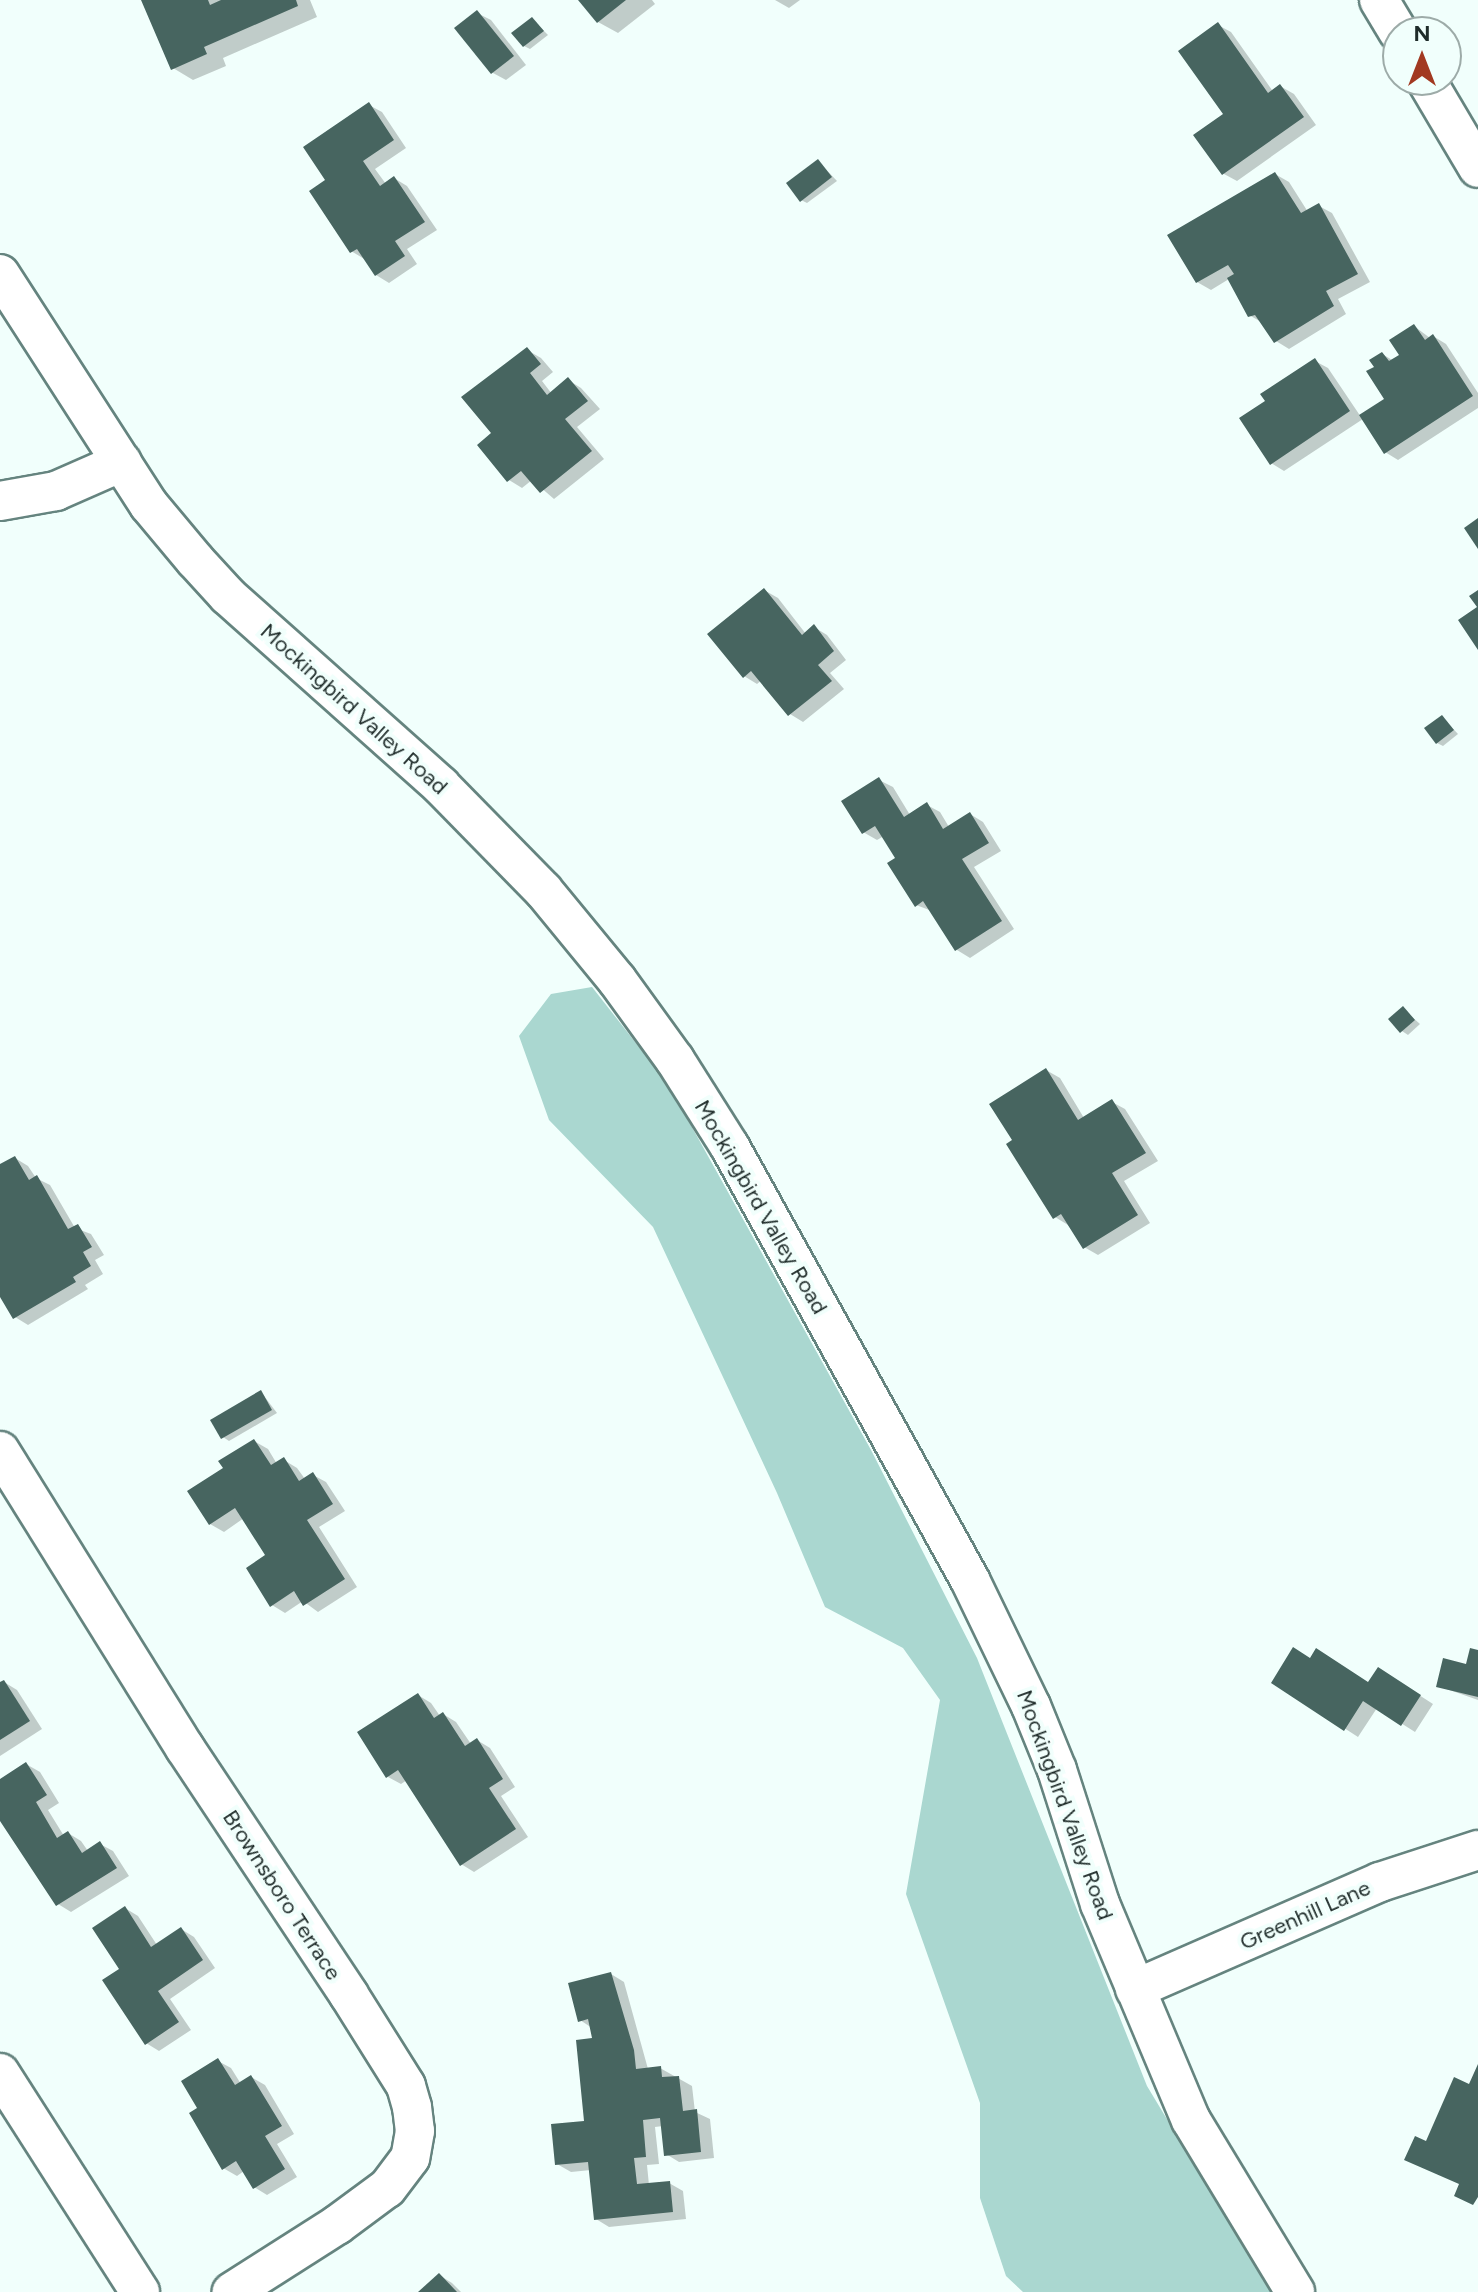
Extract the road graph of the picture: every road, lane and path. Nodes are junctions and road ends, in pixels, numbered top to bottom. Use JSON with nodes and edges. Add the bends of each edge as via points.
{"nodes":[{"id":1,"x":1435,"y":96,"type":"edge"},
{"id":2,"x":1478,"y":168,"type":"edge"},
{"id":3,"x":0,"y":274,"type":"edge"},
{"id":4,"x":122,"y":462,"type":"junction"},
{"id":5,"x":0,"y":501,"type":"edge"},
{"id":6,"x":0,"y":1451,"type":"edge"},
{"id":7,"x":1478,"y":1850,"type":"edge"},
{"id":8,"x":1135,"y":1989,"type":"junction"},
{"id":9,"x":0,"y":2073,"type":"edge"},
{"id":10,"x":140,"y":2292,"type":"edge"},
{"id":11,"x":232,"y":2292,"type":"edge"},
{"id":12,"x":1295,"y":2292,"type":"edge"}],
"edges":[{"from":1,"to":2,"type":"street"},
{"from":3,"to":4,"type":"street","name":"Mockingbird Valley Road"},
{"from":4,"to":5,"type":"street","via":[[56,491]]},
{"from":4,"to":8,"type":"street","name":"Mockingbird Valley Road","via":[[149,505],[228,596],[441,786],[543,890],[675,1060],[730,1147],[970,1580],[1052,1757],[1100,1904]]},
{"from":6,"to":11,"type":"street","name":"Brownsboro Terrace","via":[[185,1748],[349,1995],[406,2086],[412,2107],[410,2158],[387,2188]]},
{"from":7,"to":8,"type":"street","name":"Greenhill Lane","via":[[1315,1908]]},
{"from":8,"to":12,"type":"street","name":"Mockingbird Valley Road","via":[[1191,2120]]},
{"from":9,"to":10,"type":"street"}]}
